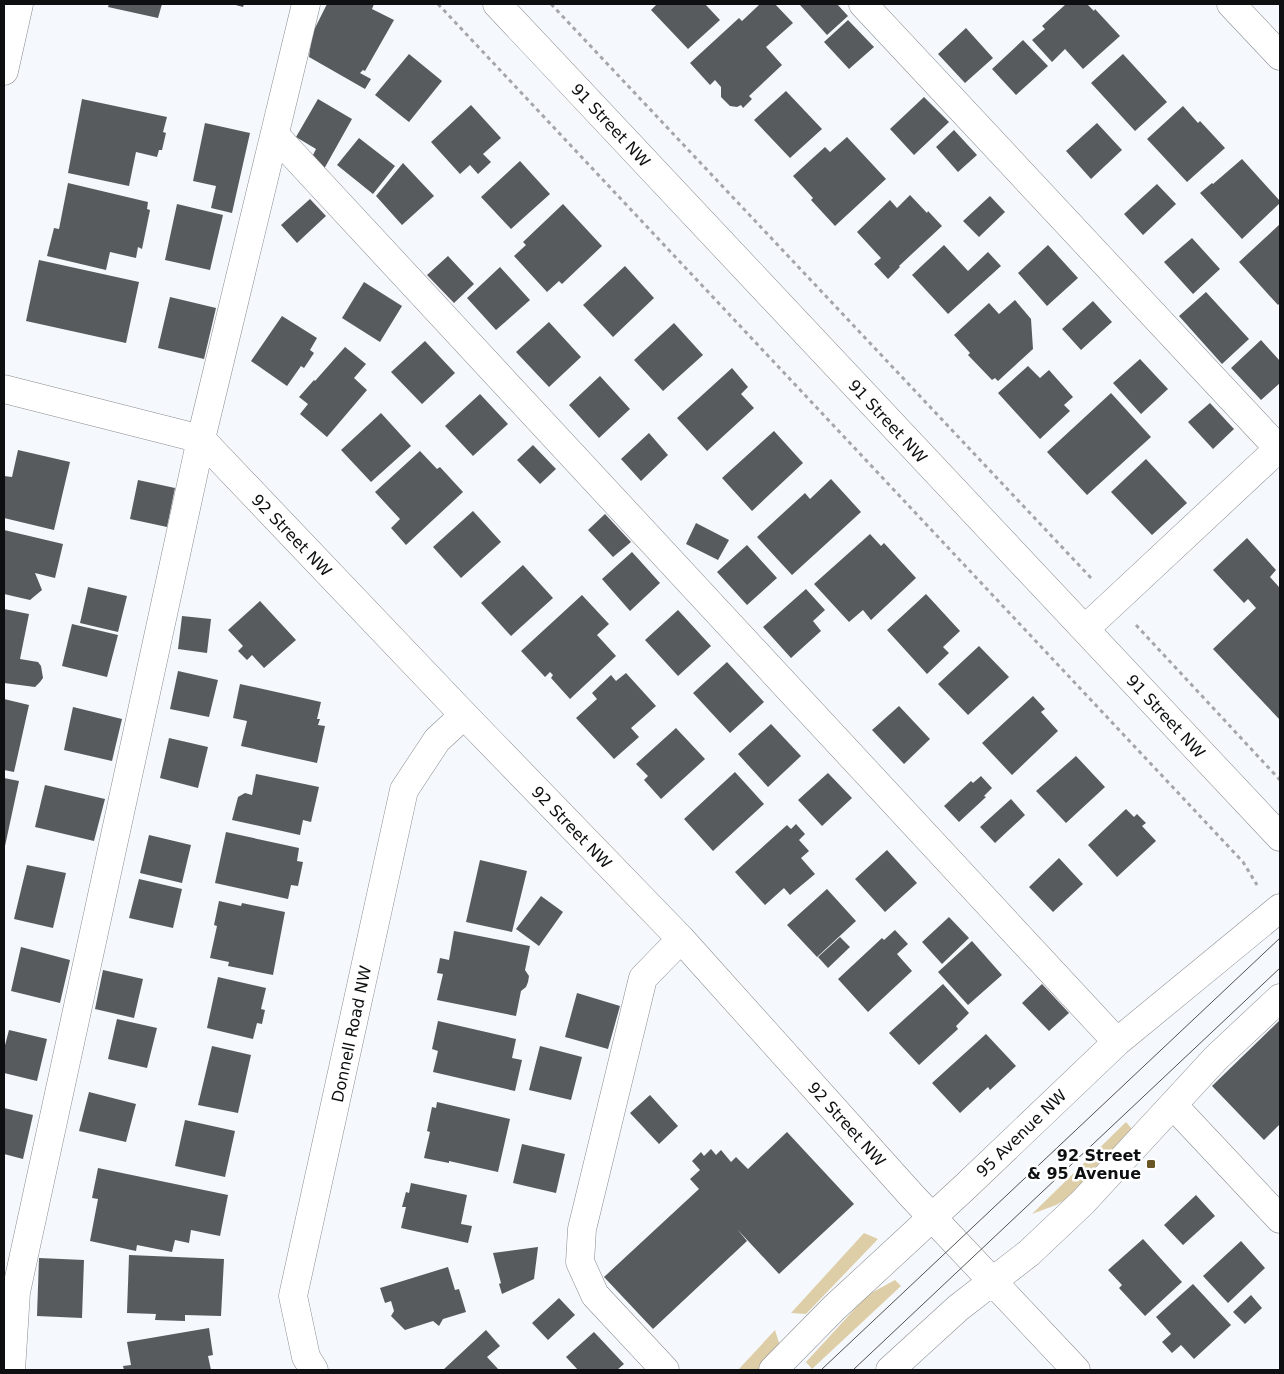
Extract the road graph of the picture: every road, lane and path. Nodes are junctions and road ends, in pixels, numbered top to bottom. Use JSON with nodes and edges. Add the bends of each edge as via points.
{"nodes":[{"id":1,"x":19,"y":4,"type":"edge"},
{"id":2,"x":306,"y":4,"type":"edge"},
{"id":3,"x":438,"y":4,"type":"edge"},
{"id":4,"x":497,"y":4,"type":"edge"},
{"id":5,"x":551,"y":4,"type":"edge"},
{"id":6,"x":863,"y":4,"type":"edge"},
{"id":7,"x":1231,"y":4,"type":"edge"},
{"id":8,"x":1280,"y":56,"type":"edge"},
{"id":9,"x":4,"y":71,"type":"edge"},
{"id":10,"x":275,"y":135,"type":"junction"},
{"id":11,"x":4,"y":389,"type":"edge"},
{"id":12,"x":201,"y":439,"type":"junction"},
{"id":13,"x":1279,"y":448,"type":"edge"},
{"id":14,"x":1114,"y":602,"type":"junction"},
{"id":15,"x":1084,"y":629,"type":"junction"},
{"id":16,"x":464,"y":715,"type":"junction"},
{"id":17,"x":1280,"y":780,"type":"edge"},
{"id":18,"x":1280,"y":837,"type":"edge"},
{"id":19,"x":1256,"y":892,"type":"dead end"},
{"id":20,"x":1280,"y":908,"type":"edge"},
{"id":21,"x":681,"y":939,"type":"junction"},
{"id":22,"x":1280,"y":998,"type":"edge"},
{"id":23,"x":1117,"y":1042,"type":"junction"},
{"id":24,"x":1173,"y":1105,"type":"junction"},
{"id":25,"x":932,"y":1217,"type":"junction"},
{"id":26,"x":1280,"y":1219,"type":"edge"},
{"id":27,"x":993,"y":1281,"type":"junction"},
{"id":28,"x":11,"y":1370,"type":"edge"},
{"id":29,"x":314,"y":1370,"type":"edge"},
{"id":30,"x":665,"y":1370,"type":"edge"},
{"id":31,"x":773,"y":1370,"type":"edge"},
{"id":32,"x":890,"y":1370,"type":"edge"},
{"id":33,"x":1076,"y":1370,"type":"edge"}],
"edges":[{"from":1,"to":9,"type":"street"},
{"from":2,"to":10,"type":"street"},
{"from":3,"to":19,"type":"path","via":[[1243,862],[1258,884]]},
{"from":4,"to":15,"type":"street","name":"91 Street NW"},
{"from":5,"to":14,"type":"path"},
{"from":6,"to":13,"type":"street"},
{"from":7,"to":8,"type":"street"},
{"from":10,"to":12,"type":"street"},
{"from":10,"to":23,"type":"street"},
{"from":11,"to":12,"type":"street"},
{"from":12,"to":16,"type":"street","name":"92 Street NW"},
{"from":12,"to":28,"type":"street","via":[[16,1292]]},
{"from":13,"to":14,"type":"street"},
{"from":14,"to":15,"type":"street"},
{"from":14,"to":17,"type":"path"},
{"from":15,"to":18,"type":"street","name":"91 Street NW"},
{"from":16,"to":21,"type":"street","name":"92 Street NW"},
{"from":16,"to":29,"type":"street","name":"Donnell Road NW","via":[[436,740],[404,790],[293,1296],[306,1357]]},
{"from":20,"to":23,"type":"street","name":"95 Avenue NW"},
{"from":21,"to":25,"type":"street","name":"92 Street NW"},
{"from":21,"to":30,"type":"street","via":[[643,978],[582,1229],[580,1262],[595,1295]]},
{"from":22,"to":24,"type":"street","via":[[1216,1058]]},
{"from":23,"to":25,"type":"street","name":"95 Avenue NW"},
{"from":24,"to":26,"type":"street"},
{"from":24,"to":27,"type":"street","via":[[1083,1202],[1029,1253]]},
{"from":25,"to":27,"type":"street","name":"92 Street NW"},
{"from":25,"to":31,"type":"street","name":"95 Avenue NW"},
{"from":27,"to":32,"type":"street"},
{"from":27,"to":33,"type":"street","name":"92 Street NW"}]}
